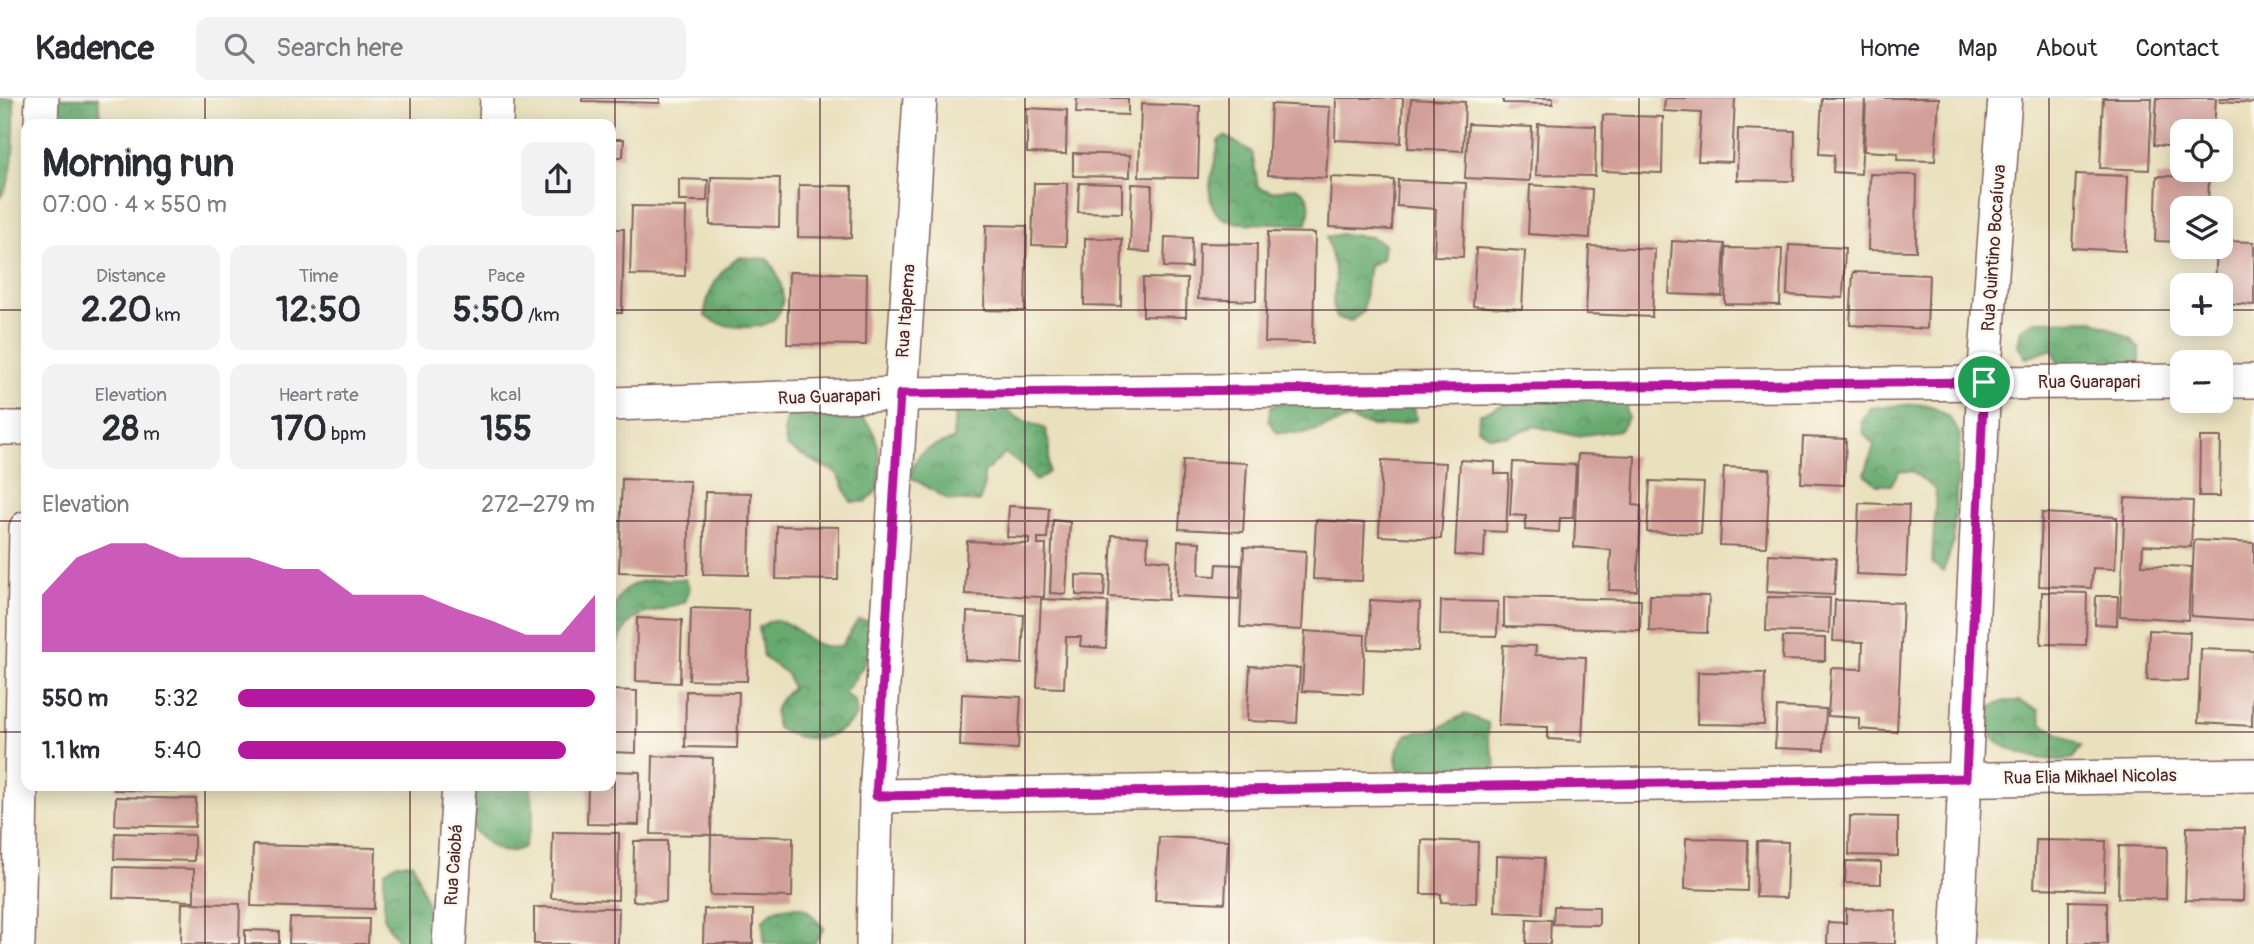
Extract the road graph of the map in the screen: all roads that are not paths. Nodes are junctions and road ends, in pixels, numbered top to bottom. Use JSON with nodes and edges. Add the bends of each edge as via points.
{"nodes":[{"id":1,"x":42,"y":98,"type":"edge"},
{"id":2,"x":497,"y":98,"type":"edge"},
{"id":3,"x":920,"y":98,"type":"edge"},
{"id":4,"x":2005,"y":98,"type":"edge"},
{"id":5,"x":41,"y":119,"type":"edge"},
{"id":6,"x":496,"y":119,"type":"edge"},
{"id":7,"x":2170,"y":381,"type":"edge"},
{"id":8,"x":2233,"y":381,"type":"edge"},
{"id":9,"x":2254,"y":381,"type":"edge"},
{"id":10,"x":1984,"y":382,"type":"junction"},
{"id":11,"x":900,"y":394,"type":"junction"},
{"id":12,"x":616,"y":404,"type":"edge"},
{"id":13,"x":0,"y":428,"type":"edge"},
{"id":14,"x":21,"y":428,"type":"edge"},
{"id":15,"x":2254,"y":775,"type":"edge"},
{"id":16,"x":1966,"y":778,"type":"junction"},
{"id":17,"x":21,"y":788,"type":"edge"},
{"id":18,"x":459,"y":791,"type":"edge"},
{"id":19,"x":876,"y":796,"type":"junction"},
{"id":20,"x":18,"y":944,"type":"edge"},
{"id":21,"x":449,"y":944,"type":"edge"},
{"id":22,"x":873,"y":944,"type":"edge"},
{"id":23,"x":1957,"y":944,"type":"edge"}],
"edges":[{"from":1,"to":5,"type":"street"},
{"from":2,"to":6,"type":"street"},
{"from":3,"to":11,"type":"street","name":"Rua Itapema"},
{"from":4,"to":10,"type":"street","name":"Rua Quintino Bocaíuva"},
{"from":7,"to":10,"type":"street","name":"Rua Guarapari"},
{"from":8,"to":9,"type":"street"},
{"from":10,"to":11,"type":"street","name":"Rua Guarapari"},
{"from":10,"to":16,"type":"street","name":"Rua Quintino Bocaíuva"},
{"from":11,"to":12,"type":"street","name":"Rua Guarapari"},
{"from":11,"to":19,"type":"street","name":"Rua Itapema"},
{"from":13,"to":14,"type":"street"},
{"from":15,"to":16,"type":"street","name":"Rua Elia Mikhael Nicolas"},
{"from":16,"to":19,"type":"street","name":"Rua Elia Mikhael Nicolas"},
{"from":16,"to":23,"type":"street","name":"Rua Quintino Bocaíuva"},
{"from":17,"to":20,"type":"street"},
{"from":18,"to":21,"type":"street","name":"Rua Caiobá"},
{"from":19,"to":22,"type":"street","name":"Rua Itapema"}]}
